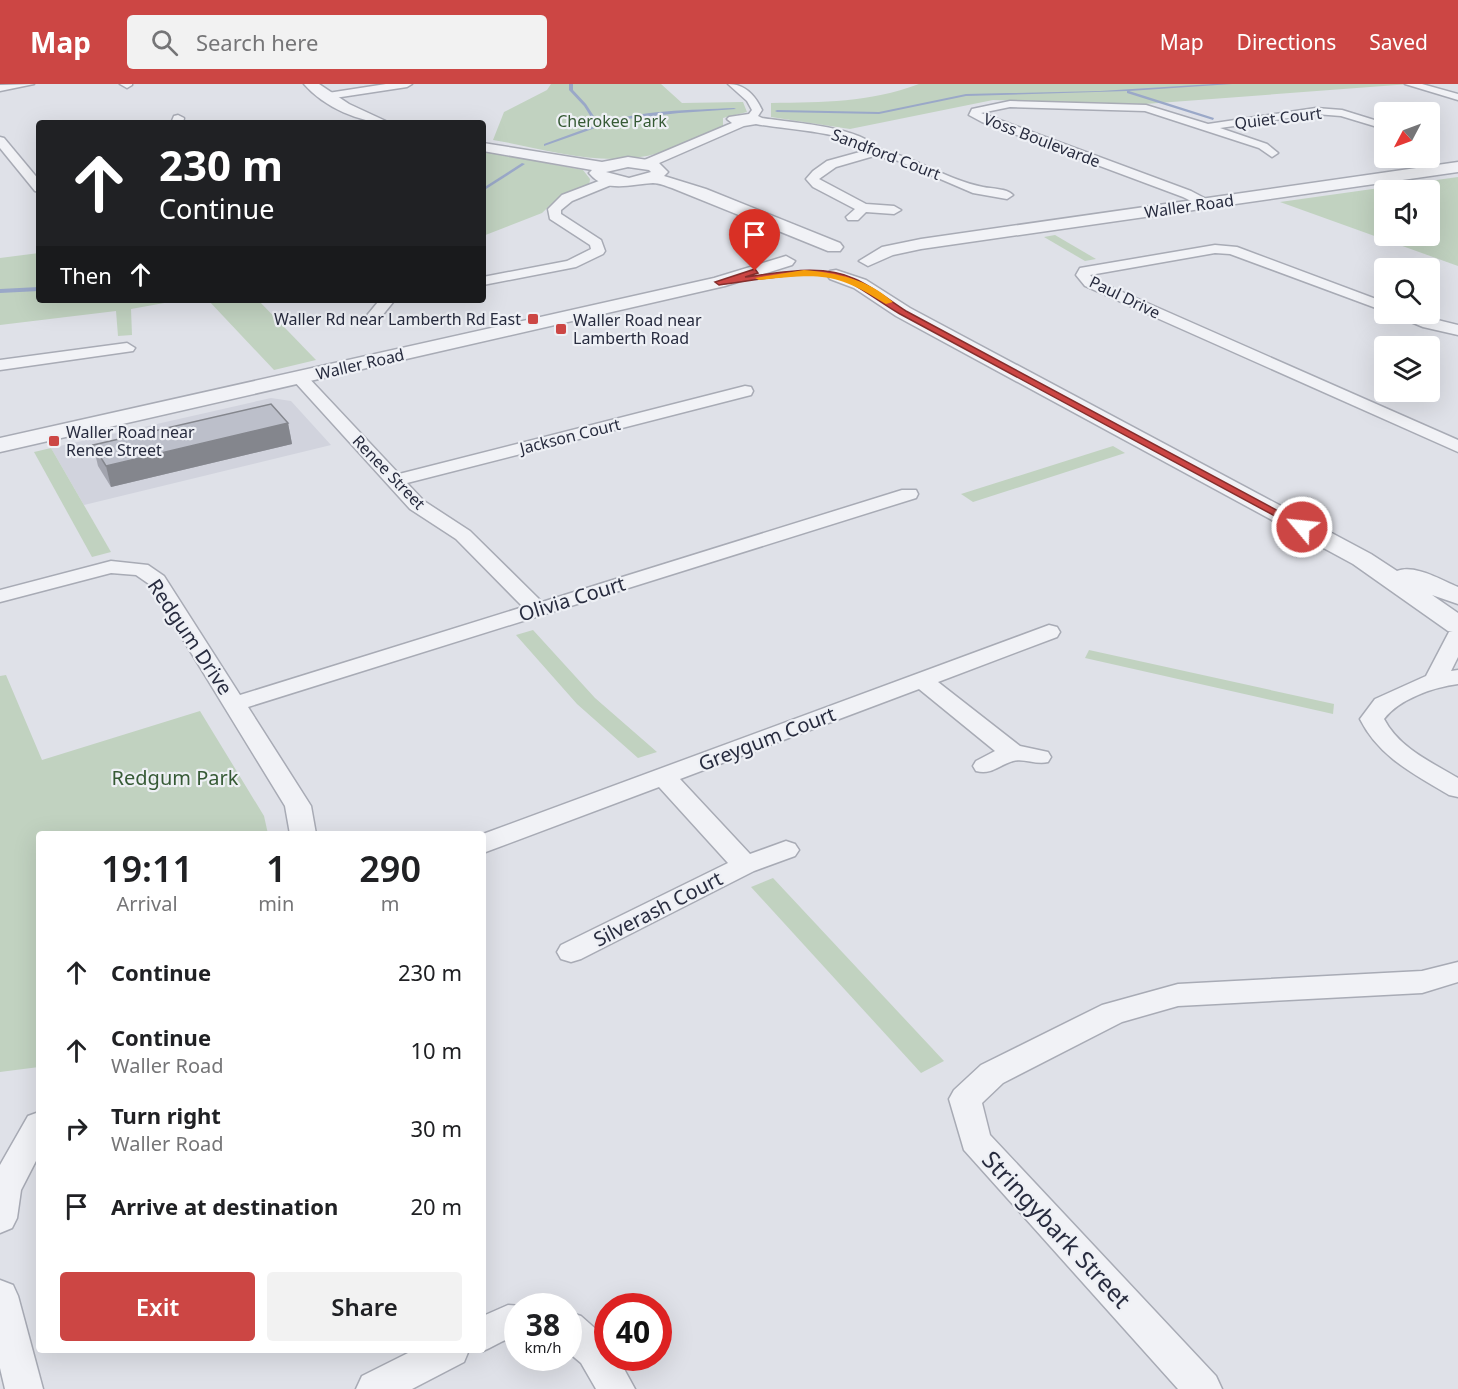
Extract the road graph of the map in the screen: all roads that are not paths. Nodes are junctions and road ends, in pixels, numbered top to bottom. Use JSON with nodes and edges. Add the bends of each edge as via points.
{"nodes":[{"id":1,"x":29,"y":84,"type":"edge"},
{"id":2,"x":310,"y":84,"type":"edge"},
{"id":3,"x":407,"y":84,"type":"edge"},
{"id":4,"x":733,"y":84,"type":"edge"},
{"id":5,"x":1410,"y":84,"type":"edge"},
{"id":6,"x":0,"y":88,"type":"edge"},
{"id":7,"x":328,"y":96,"type":"junction"},
{"id":8,"x":1458,"y":97,"type":"edge"},
{"id":9,"x":376,"y":120,"type":"edge"},
{"id":10,"x":750,"y":120,"type":"junction"},
{"id":11,"x":1374,"y":123,"type":"edge"},
{"id":12,"x":1207,"y":127,"type":"junction"},
{"id":13,"x":0,"y":140,"type":"edge"},
{"id":14,"x":486,"y":148,"type":"edge"},
{"id":15,"x":874,"y":152,"type":"junction"},
{"id":16,"x":1272,"y":153,"type":"dead end"},
{"id":17,"x":602,"y":167,"type":"junction"},
{"id":18,"x":1458,"y":167,"type":"edge"},
{"id":19,"x":649,"y":171,"type":"junction"},
{"id":20,"x":612,"y":180,"type":"junction"},
{"id":21,"x":36,"y":184,"type":"edge"},
{"id":22,"x":1007,"y":195,"type":"dead end"},
{"id":23,"x":1205,"y":204,"type":"junction"},
{"id":24,"x":894,"y":210,"type":"dead end"},
{"id":25,"x":776,"y":226,"type":"junction"},
{"id":26,"x":834,"y":247,"type":"junction"},
{"id":27,"x":865,"y":259,"type":"junction"},
{"id":28,"x":797,"y":267,"type":"junction"},
{"id":29,"x":836,"y":275,"type":"junction"},
{"id":30,"x":486,"y":281,"type":"edge"},
{"id":31,"x":884,"y":298,"type":"junction"},
{"id":32,"x":385,"y":303,"type":"edge"},
{"id":33,"x":1374,"y":303,"type":"edge"},
{"id":34,"x":372,"y":319,"type":"dead end"},
{"id":35,"x":1428,"y":324,"type":"edge"},
{"id":36,"x":1458,"y":330,"type":"edge"},
{"id":37,"x":127,"y":348,"type":"dead end"},
{"id":38,"x":0,"y":365,"type":"edge"},
{"id":39,"x":299,"y":377,"type":"junction"},
{"id":40,"x":745,"y":391,"type":"dead end"},
{"id":41,"x":0,"y":445,"type":"edge"},
{"id":42,"x":1458,"y":447,"type":"edge"},
{"id":43,"x":395,"y":481,"type":"junction"},
{"id":44,"x":909,"y":494,"type":"dead end"},
{"id":45,"x":1362,"y":559,"type":"junction"},
{"id":46,"x":0,"y":596,"type":"edge"},
{"id":47,"x":1458,"y":596,"type":"edge"},
{"id":48,"x":537,"y":609,"type":"junction"},
{"id":49,"x":1458,"y":631,"type":"edge"},
{"id":50,"x":1049,"y":632,"type":"dead end"},
{"id":51,"x":1447,"y":679,"type":"edge"},
{"id":52,"x":923,"y":681,"type":"junction"},
{"id":53,"x":235,"y":704,"type":"junction"},
{"id":54,"x":1012,"y":753,"type":"junction"},
{"id":55,"x":1039,"y":757,"type":"dead end"},
{"id":56,"x":985,"y":766,"type":"dead end"},
{"id":57,"x":665,"y":778,"type":"junction"},
{"id":58,"x":1458,"y":789,"type":"edge"},
{"id":59,"x":302,"y":831,"type":"edge"},
{"id":60,"x":486,"y":843,"type":"edge"},
{"id":61,"x":786,"y":849,"type":"dead end"},
{"id":62,"x":745,"y":865,"type":"junction"},
{"id":63,"x":571,"y":952,"type":"dead end"},
{"id":64,"x":1458,"y":972,"type":"edge"},
{"id":65,"x":36,"y":1130,"type":"edge"},
{"id":66,"x":0,"y":1218,"type":"edge"},
{"id":67,"x":0,"y":1296,"type":"edge"},
{"id":68,"x":504,"y":1323,"type":"edge"},
{"id":69,"x":486,"y":1332,"type":"edge"},
{"id":70,"x":582,"y":1341,"type":"edge"},
{"id":71,"x":446,"y":1353,"type":"edge"},
{"id":72,"x":24,"y":1389,"type":"edge"},
{"id":73,"x":375,"y":1389,"type":"edge"},
{"id":74,"x":616,"y":1389,"type":"edge"},
{"id":75,"x":1203,"y":1389,"type":"edge"}],
"edges":[{"from":1,"to":6,"type":"street"},
{"from":2,"to":7,"type":"street"},
{"from":3,"to":7,"type":"street"},
{"from":4,"to":10,"type":"street","via":[[756,104],[757,110]]},
{"from":5,"to":8,"type":"street"},
{"from":7,"to":9,"type":"street"},
{"from":10,"to":15,"type":"street","name":"Sandford Court","via":[[845,135],[868,144]]},
{"from":10,"to":19,"type":"street"},
{"from":11,"to":12,"type":"street","name":"Quiet Court","via":[[1342,113],[1316,111]]},
{"from":12,"to":16,"type":"street","via":[[1263,146]]},
{"from":12,"to":23,"type":"street","name":"Voss Boulevarde","via":[[1146,108],[1010,104],[984,107],[975,115],[1188,194]]},
{"from":13,"to":21,"type":"street"},
{"from":14,"to":17,"type":"street"},
{"from":15,"to":22,"type":"street","name":"Sandford Court","via":[[899,157],[974,195]]},
{"from":15,"to":24,"type":"street","via":[[834,165],[812,179],[858,212]]},
{"from":17,"to":19,"type":"street","via":[[627,162]]},
{"from":17,"to":20,"type":"street","via":[[599,176]]},
{"from":18,"to":23,"type":"street","name":"Waller Road"},
{"from":19,"to":20,"type":"street","via":[[633,182]]},
{"from":19,"to":25,"type":"street","via":[[734,204]]},
{"from":20,"to":30,"type":"street","via":[[567,198],[554,209],[555,216],[596,243],[598,251],[590,258]]},
{"from":23,"to":27,"type":"street","name":"Waller Road","via":[[921,244]]},
{"from":25,"to":26,"type":"street"},
{"from":25,"to":28,"type":"street"},
{"from":26,"to":27,"type":"street","via":[[859,252]]},
{"from":26,"to":28,"type":"street","via":[[810,248]]},
{"from":27,"to":29,"type":"street","name":"Waller Road","via":[[849,274]]},
{"from":27,"to":31,"type":"street"},
{"from":28,"to":29,"type":"street"},
{"from":28,"to":39,"type":"street","name":"Waller Road"},
{"from":29,"to":31,"type":"street"},
{"from":31,"to":45,"type":"street","via":[[903,312]]},
{"from":32,"to":34,"type":"street"},
{"from":33,"to":42,"type":"street","name":"Paul Drive","via":[[1232,250],[1215,249],[1102,267],[1083,275],[1090,283]]},
{"from":35,"to":36,"type":"street"},
{"from":37,"to":38,"type":"street"},
{"from":39,"to":41,"type":"street","name":"Waller Road"},
{"from":39,"to":43,"type":"street","name":"Renee Street"},
{"from":40,"to":43,"type":"street","name":"Jackson Court"},
{"from":43,"to":48,"type":"street","name":"Renee Street","via":[[417,505],[463,535]]},
{"from":44,"to":48,"type":"street","name":"Olivia Court"},
{"from":45,"to":47,"type":"street"},
{"from":45,"to":49,"type":"street"},
{"from":46,"to":53,"type":"street","name":"Redgum Drive","via":[[111,567],[141,568],[157,580]]},
{"from":48,"to":53,"type":"street","name":"Olivia Court"},
{"from":49,"to":51,"type":"street"},
{"from":50,"to":52,"type":"street","name":"Greygum Court"},
{"from":51,"to":58,"type":"street","via":[[1383,704],[1372,719],[1394,748]]},
{"from":52,"to":54,"type":"street"},
{"from":52,"to":57,"type":"street","name":"Greygum Court"},
{"from":53,"to":59,"type":"street","name":"Redgum Drive","via":[[298,806]]},
{"from":54,"to":55,"type":"street"},
{"from":54,"to":56,"type":"street"},
{"from":57,"to":60,"type":"street","name":"Greygum Court"},
{"from":57,"to":62,"type":"street","name":"Silverash Court"},
{"from":61,"to":62,"type":"street","name":"Silverash Court"},
{"from":62,"to":63,"type":"street","name":"Silverash Court"},
{"from":64,"to":75,"type":"street","name":"Stringybark Street","via":[[1422,982],[1178,995],[1113,1013],[992,1074],[965,1099],[975,1141]]},
{"from":65,"to":66,"type":"street","via":[[4,1189]]},
{"from":67,"to":72,"type":"street"},
{"from":68,"to":69,"type":"street"},
{"from":70,"to":74,"type":"street","via":[[594,1352]]},
{"from":71,"to":73,"type":"street"}]}
